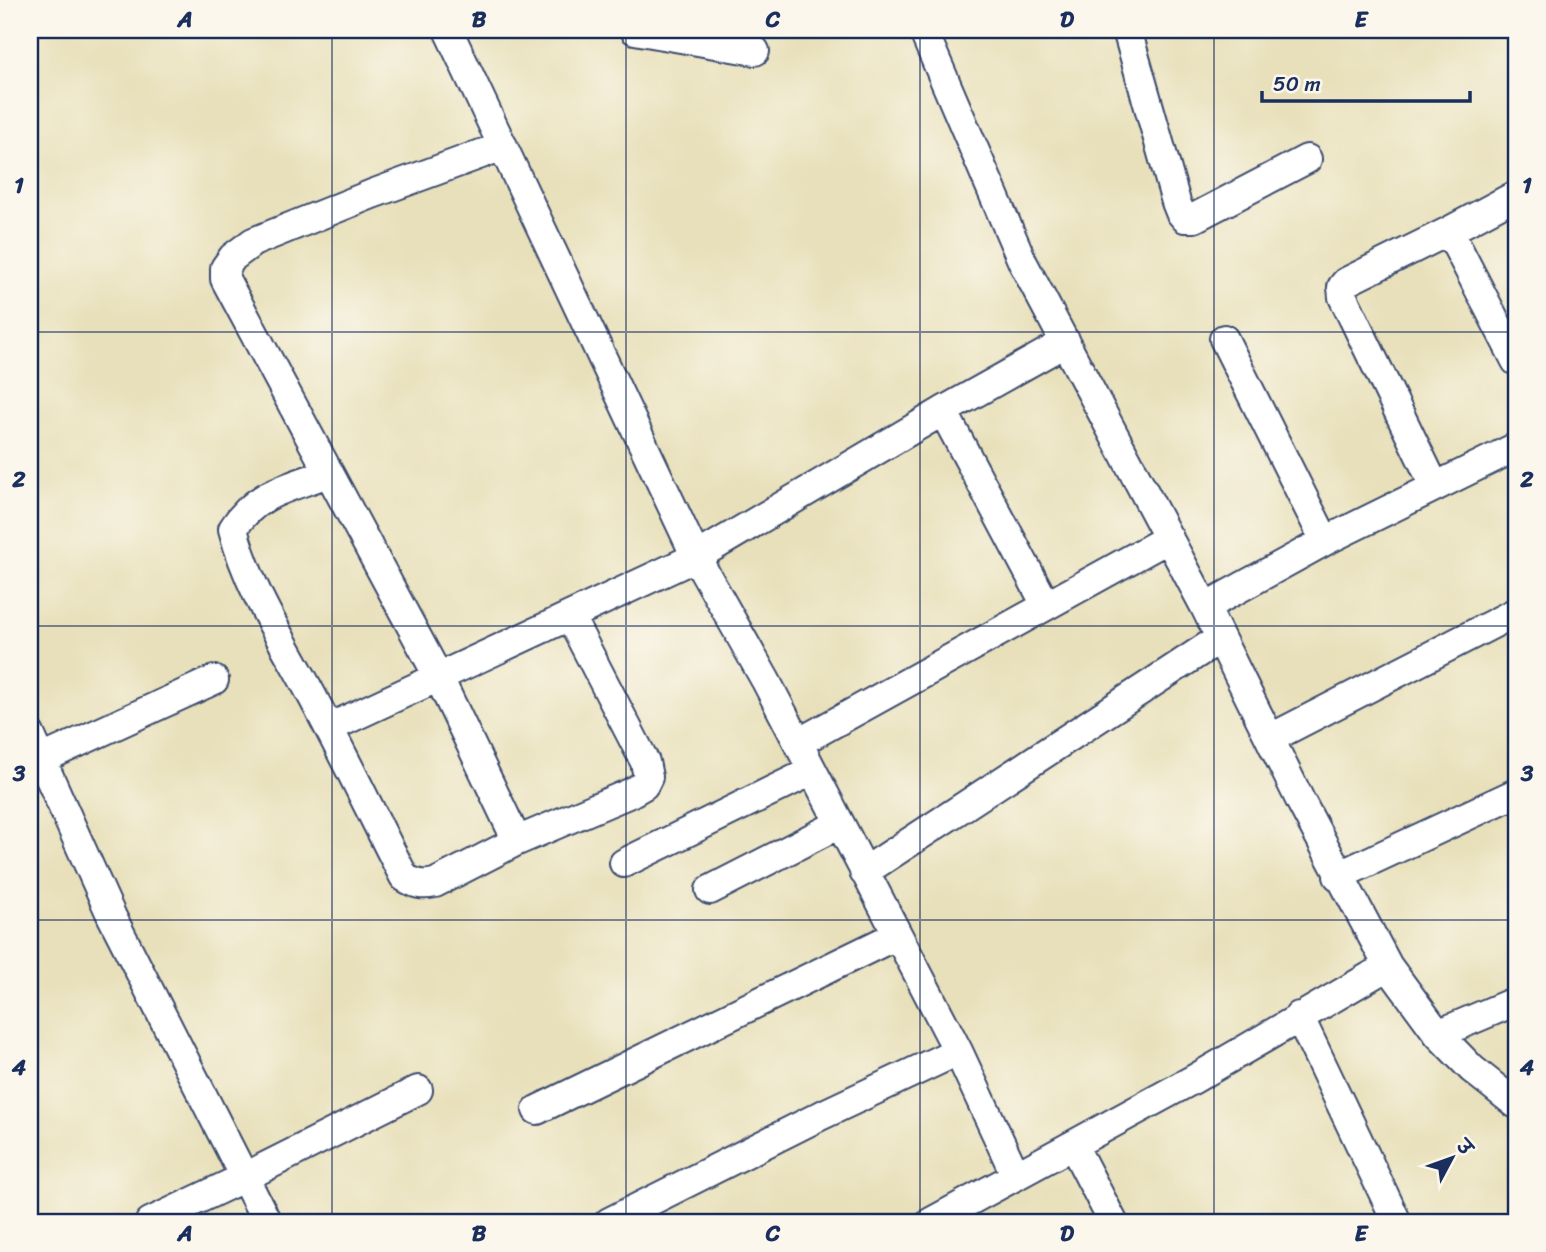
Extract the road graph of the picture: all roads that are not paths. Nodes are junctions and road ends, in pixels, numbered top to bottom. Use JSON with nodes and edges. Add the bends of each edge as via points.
{"nodes":[{"id":1,"x":448,"y":30,"type":"edge"},
{"id":2,"x":635,"y":30,"type":"edge"},
{"id":3,"x":923,"y":30,"type":"edge"},
{"id":4,"x":1127,"y":30,"type":"edge"},
{"id":5,"x":755,"y":51,"type":"dead end"},
{"id":6,"x":503,"y":146,"type":"junction"},
{"id":7,"x":1307,"y":159,"type":"dead end"},
{"id":8,"x":1516,"y":195,"type":"edge"},
{"id":9,"x":1449,"y":231,"type":"junction"},
{"id":10,"x":1224,"y":339,"type":"dead end"},
{"id":11,"x":1066,"y":342,"type":"junction"},
{"id":12,"x":1516,"y":361,"type":"edge"},
{"id":13,"x":943,"y":411,"type":"junction"},
{"id":14,"x":1516,"y":447,"type":"edge"},
{"id":15,"x":328,"y":474,"type":"junction"},
{"id":16,"x":1435,"y":487,"type":"junction"},
{"id":17,"x":1169,"y":538,"type":"junction"},
{"id":18,"x":1325,"y":541,"type":"junction"},
{"id":19,"x":696,"y":557,"type":"junction"},
{"id":20,"x":1046,"y":605,"type":"junction"},
{"id":21,"x":1205,"y":607,"type":"junction"},
{"id":22,"x":1516,"y":612,"type":"edge"},
{"id":23,"x":570,"y":617,"type":"junction"},
{"id":24,"x":1219,"y":639,"type":"junction"},
{"id":25,"x":439,"y":678,"type":"junction"},
{"id":26,"x":214,"y":680,"type":"dead end"},
{"id":27,"x":329,"y":728,"type":"junction"},
{"id":28,"x":1271,"y":738,"type":"junction"},
{"id":29,"x":798,"y":743,"type":"junction"},
{"id":30,"x":36,"y":747,"type":"edge"},
{"id":31,"x":812,"y":771,"type":"junction"},
{"id":32,"x":1516,"y":793,"type":"edge"},
{"id":33,"x":839,"y":824,"type":"junction"},
{"id":34,"x":517,"y":841,"type":"junction"},
{"id":35,"x":624,"y":863,"type":"dead end"},
{"id":36,"x":864,"y":872,"type":"junction"},
{"id":37,"x":1338,"y":876,"type":"junction"},
{"id":38,"x":710,"y":890,"type":"dead end"},
{"id":39,"x":897,"y":935,"type":"junction"},
{"id":40,"x":1388,"y":966,"type":"junction"},
{"id":41,"x":1516,"y":1001,"type":"edge"},
{"id":42,"x":1300,"y":1016,"type":"junction"},
{"id":43,"x":1438,"y":1034,"type":"junction"},
{"id":44,"x":958,"y":1051,"type":"junction"},
{"id":45,"x":418,"y":1090,"type":"dead end"},
{"id":46,"x":1516,"y":1104,"type":"edge"},
{"id":47,"x":537,"y":1110,"type":"dead end"},
{"id":48,"x":1073,"y":1144,"type":"junction"},
{"id":49,"x":1016,"y":1175,"type":"junction"},
{"id":50,"x":245,"y":1177,"type":"junction"},
{"id":51,"x":150,"y":1222,"type":"edge"},
{"id":52,"x":268,"y":1222,"type":"edge"},
{"id":53,"x":609,"y":1222,"type":"edge"},
{"id":54,"x":931,"y":1222,"type":"edge"},
{"id":55,"x":1113,"y":1222,"type":"edge"},
{"id":56,"x":1398,"y":1222,"type":"edge"}],
"edges":[{"from":1,"to":6,"type":"street"},
{"from":2,"to":5,"type":"street"},
{"from":3,"to":11,"type":"street","via":[[1023,263]]},
{"from":4,"to":7,"type":"street","via":[[1176,202],[1185,218],[1194,218]]},
{"from":6,"to":15,"type":"street","via":[[253,242],[225,268],[225,279]]},
{"from":6,"to":19,"type":"street"},
{"from":8,"to":9,"type":"street"},
{"from":9,"to":12,"type":"street"},
{"from":9,"to":16,"type":"street","via":[[1342,287]]},
{"from":10,"to":18,"type":"street"},
{"from":11,"to":13,"type":"street"},
{"from":11,"to":17,"type":"street"},
{"from":13,"to":19,"type":"street"},
{"from":13,"to":20,"type":"street"},
{"from":14,"to":16,"type":"street"},
{"from":15,"to":25,"type":"street"},
{"from":15,"to":27,"type":"street","via":[[261,498],[233,529],[240,558]]},
{"from":16,"to":18,"type":"street"},
{"from":17,"to":20,"type":"street"},
{"from":17,"to":21,"type":"street"},
{"from":18,"to":21,"type":"street"},
{"from":19,"to":23,"type":"street"},
{"from":19,"to":29,"type":"street"},
{"from":20,"to":29,"type":"street"},
{"from":21,"to":24,"type":"street"},
{"from":22,"to":28,"type":"street"},
{"from":23,"to":25,"type":"street"},
{"from":23,"to":34,"type":"street","via":[[645,762],[648,777],[631,793]]},
{"from":24,"to":28,"type":"street"},
{"from":24,"to":36,"type":"street"},
{"from":25,"to":27,"type":"street"},
{"from":25,"to":34,"type":"street"},
{"from":26,"to":30,"type":"street"},
{"from":27,"to":34,"type":"street","via":[[404,877],[413,884],[435,883]]},
{"from":28,"to":37,"type":"street"},
{"from":29,"to":31,"type":"street"},
{"from":30,"to":50,"type":"street","via":[[112,917]]},
{"from":31,"to":33,"type":"street"},
{"from":31,"to":35,"type":"street"},
{"from":32,"to":37,"type":"street"},
{"from":33,"to":36,"type":"street"},
{"from":33,"to":38,"type":"street"},
{"from":36,"to":39,"type":"street"},
{"from":37,"to":40,"type":"street"},
{"from":39,"to":44,"type":"street"},
{"from":39,"to":47,"type":"street"},
{"from":40,"to":42,"type":"street"},
{"from":40,"to":43,"type":"street"},
{"from":41,"to":43,"type":"street"},
{"from":42,"to":48,"type":"street"},
{"from":42,"to":56,"type":"street"},
{"from":43,"to":46,"type":"street"},
{"from":44,"to":49,"type":"street"},
{"from":44,"to":53,"type":"street"},
{"from":45,"to":50,"type":"street"},
{"from":48,"to":49,"type":"street"},
{"from":48,"to":55,"type":"street"},
{"from":49,"to":54,"type":"street"},
{"from":50,"to":51,"type":"street"},
{"from":50,"to":52,"type":"street"}]}
